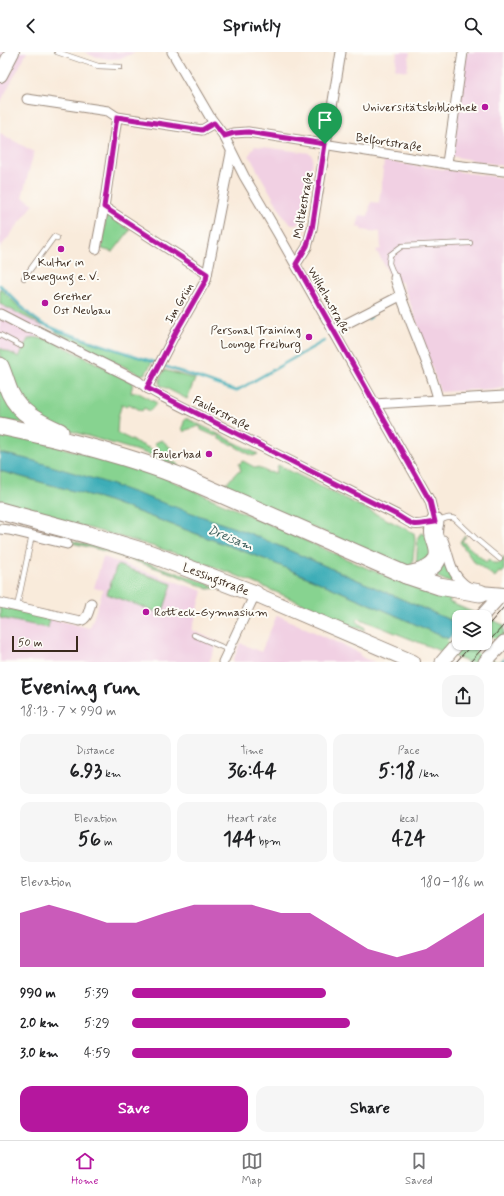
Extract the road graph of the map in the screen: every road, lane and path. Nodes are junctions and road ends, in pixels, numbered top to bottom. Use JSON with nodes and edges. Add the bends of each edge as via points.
{"nodes":[{"id":1,"x":12,"y":52,"type":"edge"},
{"id":2,"x":57,"y":52,"type":"edge"},
{"id":3,"x":172,"y":52,"type":"edge"},
{"id":4,"x":341,"y":52,"type":"edge"},
{"id":5,"x":463,"y":52,"type":"edge"},
{"id":6,"x":120,"y":67,"type":"dead end"},
{"id":7,"x":0,"y":75,"type":"edge"},
{"id":8,"x":27,"y":99,"type":"dead end"},
{"id":9,"x":117,"y":117,"type":"junction"},
{"id":10,"x":214,"y":123,"type":"junction"},
{"id":11,"x":224,"y":136,"type":"junction"},
{"id":12,"x":325,"y":144,"type":"junction"},
{"id":13,"x":232,"y":153,"type":"junction"},
{"id":14,"x":447,"y":163,"type":"junction"},
{"id":15,"x":504,"y":171,"type":"edge"},
{"id":16,"x":104,"y":207,"type":"junction"},
{"id":17,"x":57,"y":238,"type":"dead end"},
{"id":18,"x":470,"y":243,"type":"dead end"},
{"id":19,"x":96,"y":249,"type":"dead end"},
{"id":20,"x":296,"y":264,"type":"junction"},
{"id":21,"x":207,"y":274,"type":"junction"},
{"id":22,"x":24,"y":278,"type":"dead end"},
{"id":23,"x":395,"y":278,"type":"joint"},
{"id":24,"x":400,"y":296,"type":"junction"},
{"id":25,"x":0,"y":314,"type":"edge"},
{"id":26,"x":332,"y":331,"type":"junction"},
{"id":27,"x":0,"y":335,"type":"edge"},
{"id":28,"x":21,"y":346,"type":"dead end"},
{"id":29,"x":0,"y":366,"type":"edge"},
{"id":30,"x":147,"y":388,"type":"junction"},
{"id":31,"x":504,"y":396,"type":"edge"},
{"id":32,"x":438,"y":399,"type":"junction"},
{"id":33,"x":374,"y":404,"type":"junction"},
{"id":34,"x":0,"y":426,"type":"edge"},
{"id":35,"x":92,"y":448,"type":"junction"},
{"id":36,"x":4,"y":514,"type":"edge"},
{"id":37,"x":435,"y":522,"type":"junction"},
{"id":38,"x":0,"y":529,"type":"edge"},
{"id":39,"x":32,"y":535,"type":"junction"},
{"id":40,"x":67,"y":544,"type":"dead end"},
{"id":41,"x":500,"y":559,"type":"dead end"},
{"id":42,"x":406,"y":575,"type":"junction"},
{"id":43,"x":480,"y":593,"type":"junction"},
{"id":44,"x":255,"y":594,"type":"junction"},
{"id":45,"x":503,"y":594,"type":"edge"},
{"id":46,"x":91,"y":602,"type":"dead end"},
{"id":47,"x":0,"y":603,"type":"edge"},
{"id":48,"x":17,"y":607,"type":"junction"},
{"id":49,"x":487,"y":610,"type":"edge"},
{"id":50,"x":194,"y":635,"type":"dead end"},
{"id":51,"x":504,"y":642,"type":"edge"},
{"id":52,"x":229,"y":650,"type":"junction"},
{"id":53,"x":453,"y":650,"type":"edge"},
{"id":54,"x":445,"y":660,"type":"edge"},
{"id":55,"x":410,"y":661,"type":"edge"},
{"id":56,"x":223,"y":662,"type":"edge"},
{"id":57,"x":485,"y":662,"type":"edge"}],
"edges":[{"from":1,"to":7,"type":"main road"},
{"from":2,"to":6,"type":"lane","via":[[98,66]]},
{"from":3,"to":10,"type":"street","name":"Wilhelmstraße"},
{"from":4,"to":12,"type":"street","name":"Moltkestraße"},
{"from":5,"to":14,"type":"street"},
{"from":8,"to":9,"type":"street","via":[[108,110]]},
{"from":9,"to":10,"type":"street","via":[[202,130]]},
{"from":9,"to":16,"type":"street"},
{"from":10,"to":11,"type":"street","name":"Wilhelmstraße"},
{"from":11,"to":12,"type":"street","name":"Belfortstraße","via":[[248,132]]},
{"from":11,"to":13,"type":"street","name":"Wilhelmstraße"},
{"from":12,"to":14,"type":"street","name":"Belfortstraße"},
{"from":12,"to":20,"type":"street","name":"Moltkestraße","via":[[312,229],[307,246]]},
{"from":13,"to":20,"type":"street","name":"Wilhelmstraße"},
{"from":13,"to":21,"type":"street","name":"Im Grün"},
{"from":14,"to":15,"type":"street","name":"Belfortstraße"},
{"from":16,"to":19,"type":"street"},
{"from":16,"to":21,"type":"street"},
{"from":17,"to":22,"type":"lane","via":[[54,237]]},
{"from":18,"to":23,"type":"lane","via":[[402,246],[390,255],[389,263]]},
{"from":20,"to":26,"type":"street","name":"Wilhelmstraße"},
{"from":21,"to":30,"type":"street","name":"Im Grün"},
{"from":23,"to":24,"type":"street"},
{"from":24,"to":26,"type":"street"},
{"from":24,"to":32,"type":"street","via":[[426,360]]},
{"from":25,"to":30,"type":"street","name":"Faulerstraße","via":[[138,381]]},
{"from":26,"to":33,"type":"street","name":"Wilhelmstraße"},
{"from":27,"to":28,"type":"lane"},
{"from":29,"to":35,"type":"highway","via":[[15,402],[24,412],[45,426]]},
{"from":30,"to":37,"type":"street","name":"Faulerstraße","via":[[411,524]]},
{"from":31,"to":32,"type":"street"},
{"from":32,"to":33,"type":"street"},
{"from":33,"to":37,"type":"street","name":"Wilhelmstraße","via":[[431,503]]},
{"from":34,"to":35,"type":"highway"},
{"from":35,"to":42,"type":"highway","via":[[182,477]]},
{"from":36,"to":44,"type":"highway","name":"Lessingstraße","via":[[89,535],[151,554]]},
{"from":37,"to":41,"type":"lane","via":[[451,517],[455,519]]},
{"from":37,"to":42,"type":"highway","via":[[433,537],[438,551],[436,562],[429,569]]},
{"from":37,"to":43,"type":"street","name":"Wilhelmstraße","via":[[454,574],[459,581]]},
{"from":38,"to":39,"type":"street"},
{"from":39,"to":40,"type":"street"},
{"from":39,"to":48,"type":"lane"},
{"from":42,"to":43,"type":"highway","via":[[439,586]]},
{"from":43,"to":45,"type":"main road"},
{"from":44,"to":52,"type":"street"},
{"from":44,"to":55,"type":"main road","name":"Lessingstraße"},
{"from":45,"to":49,"type":"main road"},
{"from":46,"to":48,"type":"street","via":[[86,616],[80,621]]},
{"from":47,"to":48,"type":"street"},
{"from":50,"to":52,"type":"lane"},
{"from":51,"to":57,"type":"main road"},
{"from":52,"to":56,"type":"street"},
{"from":53,"to":54,"type":"main road"}]}
